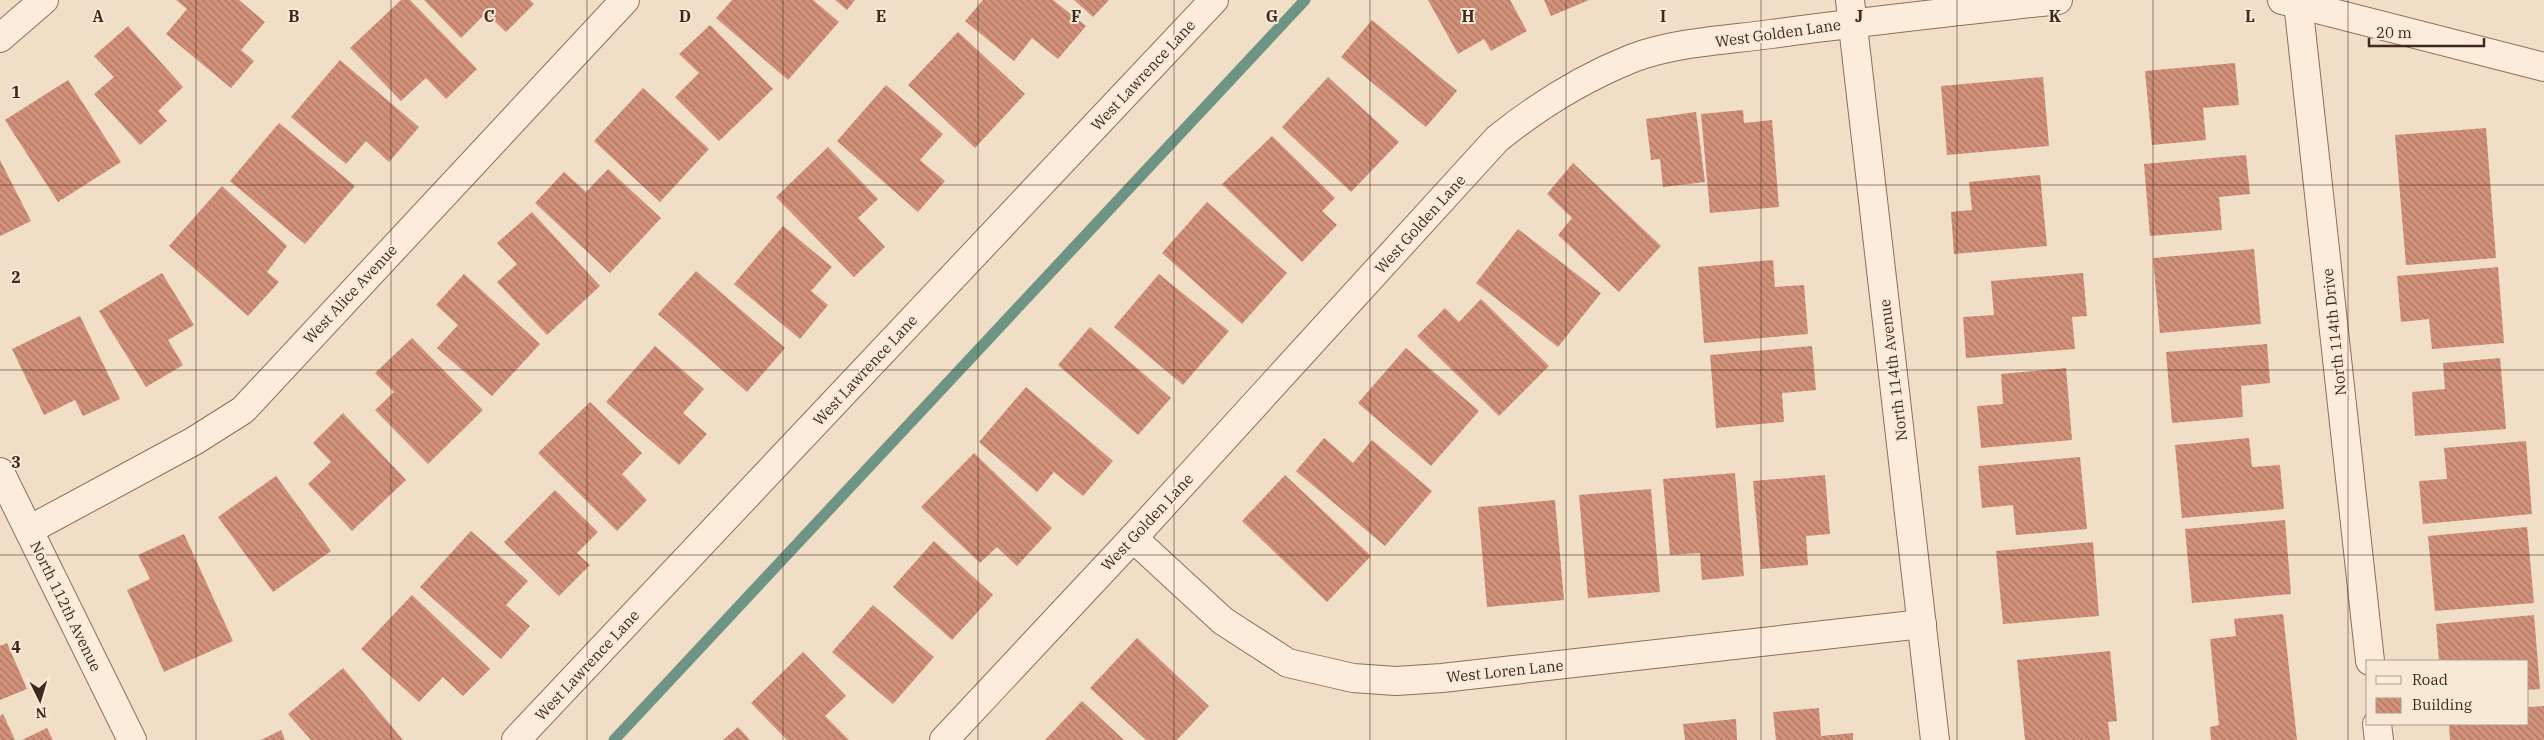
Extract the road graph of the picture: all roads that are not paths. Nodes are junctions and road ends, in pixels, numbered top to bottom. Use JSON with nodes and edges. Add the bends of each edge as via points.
{"nodes":[{"id":1,"x":44,"y":0,"type":"edge"},
{"id":2,"x":625,"y":0,"type":"edge"},
{"id":3,"x":1214,"y":0,"type":"edge"},
{"id":4,"x":2058,"y":0,"type":"edge"},
{"id":5,"x":2290,"y":1,"type":"edge"},
{"id":6,"x":1852,"y":11,"type":"edge"},
{"id":7,"x":0,"y":38,"type":"edge"},
{"id":8,"x":2544,"y":67,"type":"edge"},
{"id":9,"x":0,"y":472,"type":"edge"},
{"id":10,"x":29,"y":530,"type":"junction"},
{"id":11,"x":1133,"y":538,"type":"junction"},
{"id":12,"x":1922,"y":624,"type":"junction"},
{"id":13,"x":2370,"y":660,"type":"edge"},
{"id":14,"x":2377,"y":725,"type":"edge"},
{"id":15,"x":132,"y":740,"type":"edge"},
{"id":16,"x":516,"y":740,"type":"edge"},
{"id":17,"x":944,"y":740,"type":"edge"},
{"id":18,"x":1935,"y":740,"type":"edge"},
{"id":19,"x":2379,"y":740,"type":"edge"}],
"edges":[{"from":1,"to":7,"type":"street"},
{"from":2,"to":10,"type":"street","name":"West Alice Avenue","via":[[243,410],[194,441]]},
{"from":3,"to":16,"type":"street","name":"West Lawrence Lane"},
{"from":4,"to":6,"type":"street","name":"West Golden Lane"},
{"from":5,"to":8,"type":"street"},
{"from":5,"to":13,"type":"street","name":"North 114th Drive"},
{"from":6,"to":11,"type":"street","name":"West Golden Lane","via":[[1634,58],[1566,89],[1530,113],[1497,139]]},
{"from":6,"to":12,"type":"street","name":"North 114th Avenue"},
{"from":9,"to":10,"type":"street","name":"North 112th Avenue"},
{"from":10,"to":15,"type":"street","name":"North 112th Avenue"},
{"from":11,"to":12,"type":"street","name":"West Loren Lane","via":[[1223,620],[1288,663],[1353,678],[1396,681],[1442,678]]},
{"from":11,"to":17,"type":"street","name":"West Golden Lane"},
{"from":12,"to":18,"type":"street","name":"North 114th Avenue"},
{"from":14,"to":19,"type":"street"}]}
